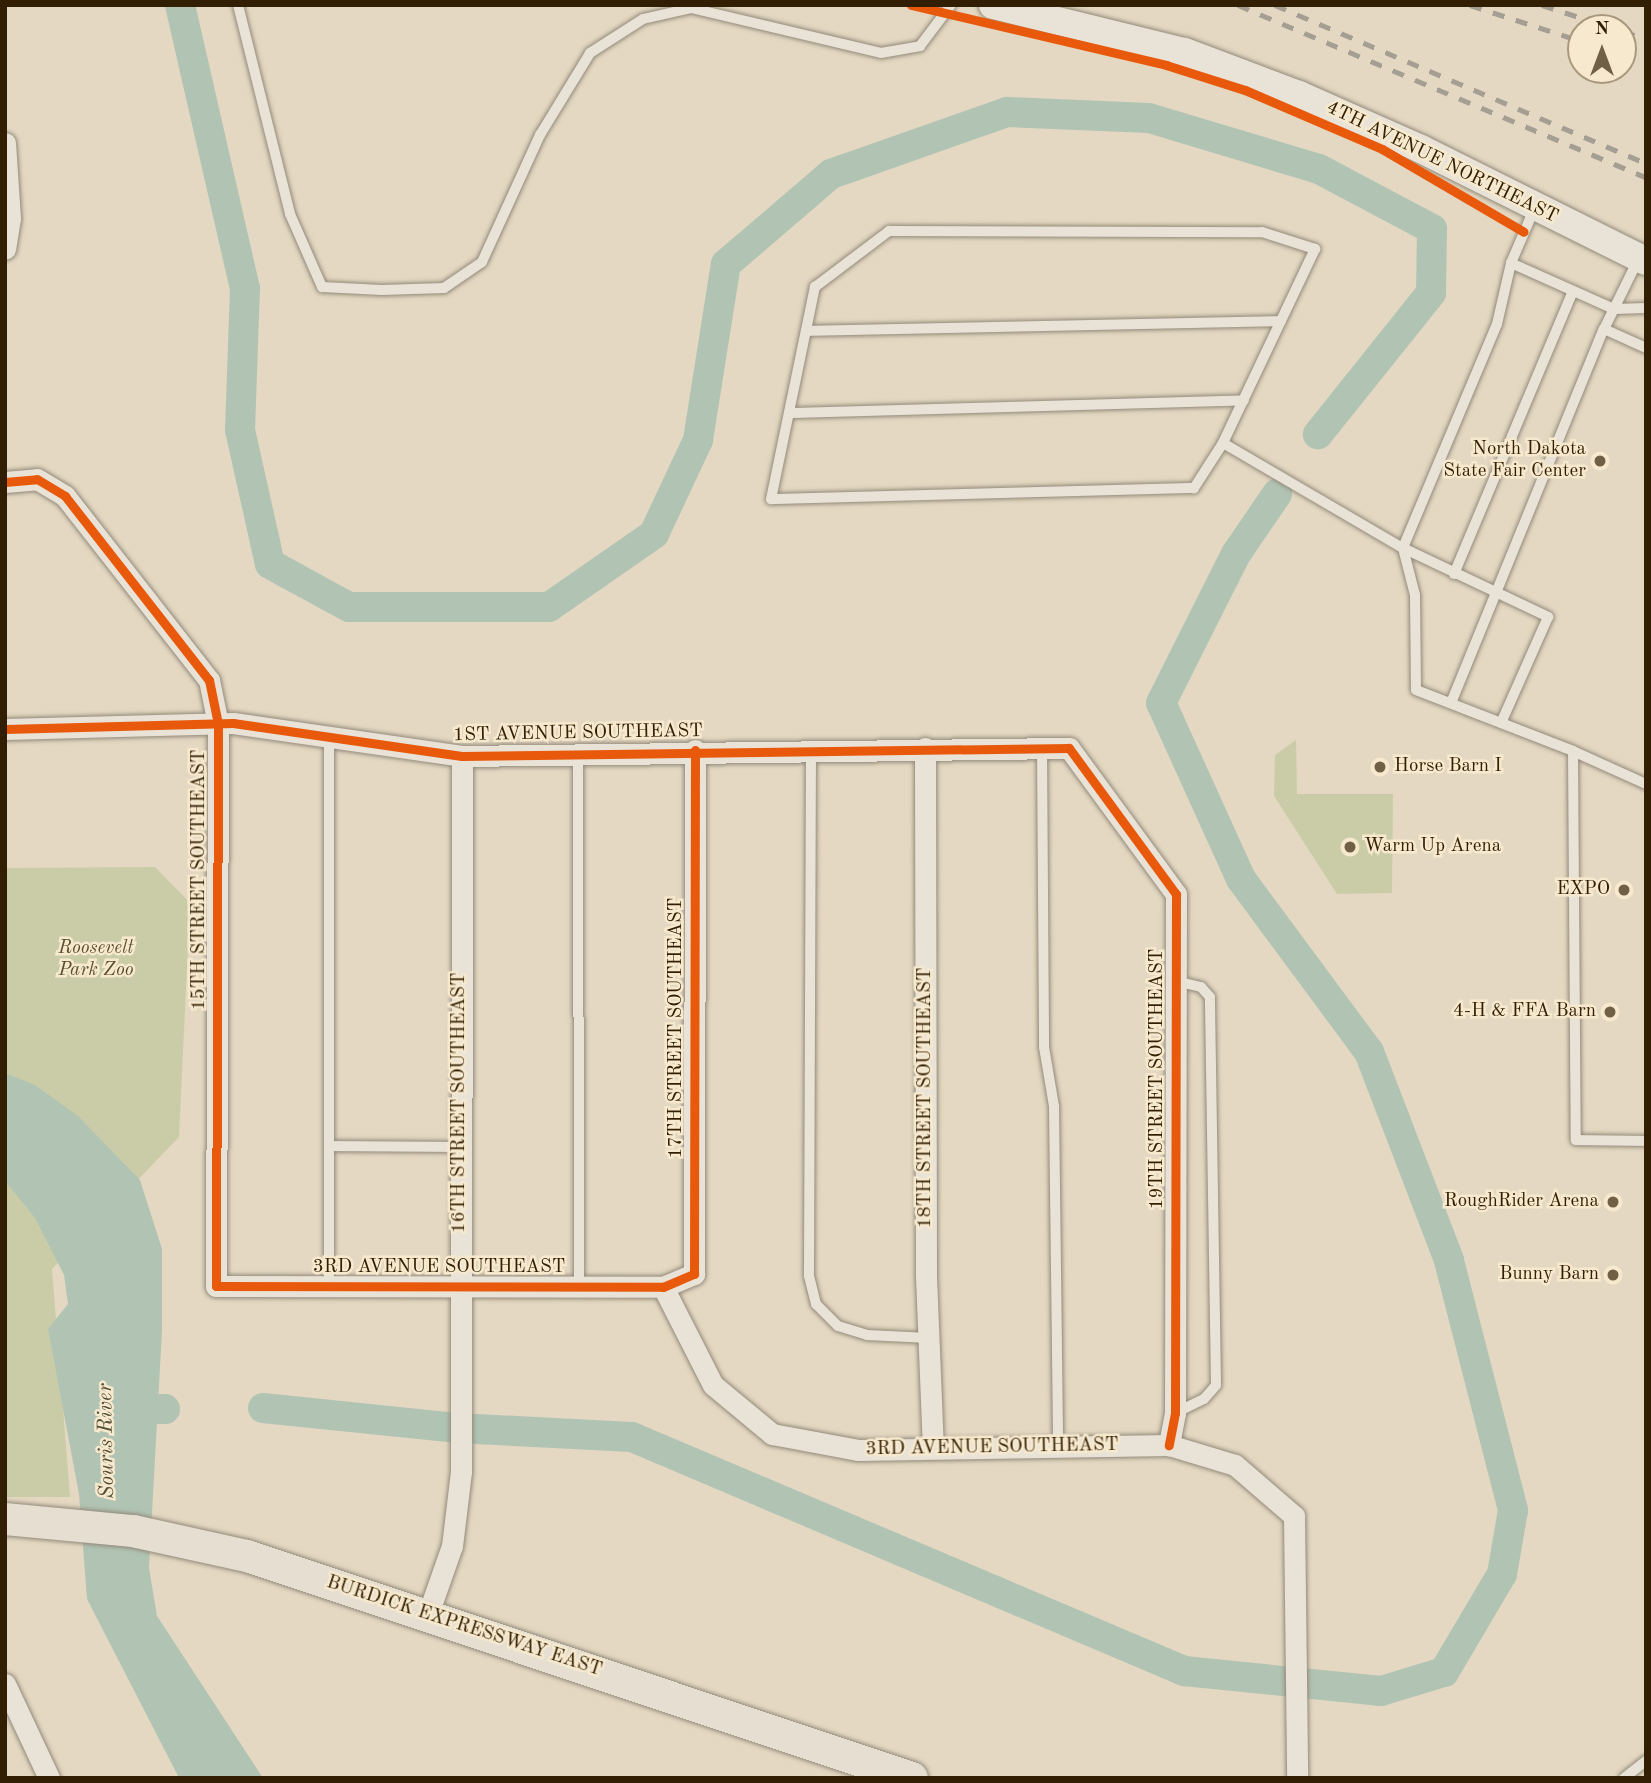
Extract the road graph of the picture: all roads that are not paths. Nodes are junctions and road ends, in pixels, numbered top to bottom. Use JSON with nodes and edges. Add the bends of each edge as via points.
{"nodes":[{"id":1,"x":237,"y":5,"type":"edge"},
{"id":2,"x":951,"y":5,"type":"edge"},
{"id":3,"x":993,"y":5,"type":"edge"},
{"id":4,"x":5,"y":143,"type":"edge"},
{"id":5,"x":1535,"y":207,"type":"junction"},
{"id":6,"x":5,"y":249,"type":"edge"},
{"id":7,"x":1642,"y":259,"type":"edge"},
{"id":8,"x":1511,"y":263,"type":"junction"},
{"id":9,"x":1573,"y":291,"type":"junction"},
{"id":10,"x":1646,"y":308,"type":"edge"},
{"id":11,"x":1614,"y":309,"type":"junction"},
{"id":12,"x":1281,"y":321,"type":"junction"},
{"id":13,"x":1604,"y":329,"type":"junction"},
{"id":14,"x":806,"y":331,"type":"junction"},
{"id":15,"x":1646,"y":348,"type":"edge"},
{"id":16,"x":1244,"y":400,"type":"junction"},
{"id":17,"x":789,"y":413,"type":"junction"},
{"id":18,"x":1223,"y":443,"type":"junction"},
{"id":19,"x":5,"y":482,"type":"edge"},
{"id":20,"x":1403,"y":548,"type":"junction"},
{"id":21,"x":1454,"y":574,"type":"junction"},
{"id":22,"x":1494,"y":593,"type":"junction"},
{"id":23,"x":1451,"y":703,"type":"junction"},
{"id":24,"x":1501,"y":723,"type":"junction"},
{"id":25,"x":218,"y":724,"type":"junction"},
{"id":26,"x":5,"y":729,"type":"edge"},
{"id":27,"x":329,"y":737,"type":"junction"},
{"id":28,"x":925,"y":748,"type":"junction"},
{"id":29,"x":1042,"y":748,"type":"junction"},
{"id":30,"x":1069,"y":748,"type":"joint"},
{"id":31,"x":811,"y":749,"type":"junction"},
{"id":32,"x":695,"y":750,"type":"junction"},
{"id":33,"x":1573,"y":751,"type":"junction"},
{"id":34,"x":578,"y":753,"type":"junction"},
{"id":35,"x":462,"y":756,"type":"junction"},
{"id":36,"x":1646,"y":784,"type":"edge"},
{"id":37,"x":1176,"y":981,"type":"junction"},
{"id":38,"x":1646,"y":1141,"type":"edge"},
{"id":39,"x":329,"y":1146,"type":"junction"},
{"id":40,"x":459,"y":1147,"type":"junction"},
{"id":41,"x":458,"y":1285,"type":"junction"},
{"id":42,"x":579,"y":1285,"type":"junction"},
{"id":43,"x":216,"y":1286,"type":"joint"},
{"id":44,"x":329,"y":1286,"type":"junction"},
{"id":45,"x":663,"y":1287,"type":"junction"},
{"id":46,"x":929,"y":1338,"type":"junction"},
{"id":47,"x":1175,"y":1413,"type":"junction"},
{"id":48,"x":1169,"y":1445,"type":"junction"},
{"id":49,"x":1058,"y":1447,"type":"junction"},
{"id":50,"x":933,"y":1448,"type":"junction"},
{"id":51,"x":17,"y":1520,"type":"edge"},
{"id":52,"x":428,"y":1614,"type":"junction"},
{"id":53,"x":5,"y":1684,"type":"edge"},
{"id":54,"x":1646,"y":1760,"type":"edge"},
{"id":55,"x":49,"y":1778,"type":"edge"},
{"id":56,"x":912,"y":1778,"type":"edge"},
{"id":57,"x":1297,"y":1778,"type":"edge"},
{"id":58,"x":1624,"y":1778,"type":"edge"}],
"edges":[{"from":1,"to":2,"type":"lane","via":[[289,214],[323,287],[382,290],[444,288],[482,262],[540,135],[590,53],[643,19],[691,8],[881,53],[920,46]]},
{"from":3,"to":5,"type":"street","name":"4TH AVENUE NORTHEAST","via":[[1185,51],[1348,116]]},
{"from":4,"to":6,"type":"street","via":[[10,218]]},
{"from":5,"to":7,"type":"street","name":"4TH AVENUE NORTHEAST"},
{"from":5,"to":8,"type":"lane"},
{"from":7,"to":11,"type":"lane"},
{"from":8,"to":9,"type":"lane"},
{"from":8,"to":20,"type":"lane","via":[[1497,324]]},
{"from":9,"to":11,"type":"lane"},
{"from":9,"to":21,"type":"lane"},
{"from":10,"to":11,"type":"lane"},
{"from":11,"to":13,"type":"lane"},
{"from":12,"to":14,"type":"lane"},
{"from":12,"to":14,"type":"lane","via":[[1315,249],[1262,232],[889,231],[815,287]]},
{"from":12,"to":16,"type":"lane"},
{"from":13,"to":15,"type":"lane"},
{"from":13,"to":22,"type":"lane"},
{"from":14,"to":17,"type":"lane"},
{"from":16,"to":17,"type":"lane"},
{"from":16,"to":18,"type":"lane"},
{"from":17,"to":18,"type":"lane","via":[[771,499],[1194,488]]},
{"from":18,"to":20,"type":"lane"},
{"from":19,"to":25,"type":"street","name":"15TH STREET SOUTHEAST","via":[[37,479],[65,496],[209,680]]},
{"from":20,"to":21,"type":"lane"},
{"from":20,"to":23,"type":"lane","via":[[1415,595],[1416,690]]},
{"from":21,"to":22,"type":"lane"},
{"from":22,"to":23,"type":"lane"},
{"from":22,"to":24,"type":"lane","via":[[1548,617]]},
{"from":23,"to":24,"type":"lane"},
{"from":24,"to":33,"type":"lane"},
{"from":25,"to":26,"type":"street","name":"1ST AVENUE SOUTHEAST"},
{"from":25,"to":27,"type":"street","name":"1ST AVENUE SOUTHEAST"},
{"from":25,"to":43,"type":"street","name":"15TH STREET SOUTHEAST"},
{"from":27,"to":35,"type":"street","name":"1ST AVENUE SOUTHEAST"},
{"from":27,"to":39,"type":"lane"},
{"from":28,"to":29,"type":"street","name":"1ST AVENUE SOUTHEAST"},
{"from":28,"to":31,"type":"street","name":"1ST AVENUE SOUTHEAST"},
{"from":28,"to":46,"type":"street","name":"18TH STREET SOUTHEAST"},
{"from":29,"to":30,"type":"street","name":"1ST AVENUE SOUTHEAST"},
{"from":29,"to":49,"type":"lane","via":[[1044,1047],[1054,1106]]},
{"from":30,"to":37,"type":"street","name":"19TH STREET SOUTHEAST","via":[[1176,894]]},
{"from":31,"to":32,"type":"street","name":"1ST AVENUE SOUTHEAST"},
{"from":31,"to":46,"type":"lane","via":[[809,1276],[816,1304],[838,1326],[867,1335]]},
{"from":32,"to":34,"type":"street","name":"1ST AVENUE SOUTHEAST"},
{"from":32,"to":45,"type":"street","name":"17TH STREET SOUTHEAST","via":[[694,1274]]},
{"from":33,"to":36,"type":"lane"},
{"from":33,"to":38,"type":"lane","via":[[1576,1140]]},
{"from":34,"to":35,"type":"street","name":"1ST AVENUE SOUTHEAST"},
{"from":34,"to":42,"type":"lane"},
{"from":35,"to":40,"type":"street","name":"16TH STREET SOUTHEAST"},
{"from":37,"to":47,"type":"street","name":"19TH STREET SOUTHEAST"},
{"from":37,"to":47,"type":"lane","via":[[1201,987],[1210,997],[1216,1385],[1204,1399]]},
{"from":39,"to":40,"type":"lane"},
{"from":39,"to":44,"type":"lane"},
{"from":40,"to":41,"type":"street","name":"16TH STREET SOUTHEAST"},
{"from":41,"to":42,"type":"street","name":"3RD AVENUE SOUTHEAST"},
{"from":41,"to":44,"type":"street","name":"3RD AVENUE SOUTHEAST"},
{"from":41,"to":52,"type":"street","name":"16TH STREET SOUTHEAST","via":[[461,1472],[452,1546]]},
{"from":42,"to":45,"type":"street","name":"3RD AVENUE SOUTHEAST"},
{"from":43,"to":44,"type":"street","name":"3RD AVENUE SOUTHEAST"},
{"from":45,"to":50,"type":"street","name":"3RD AVENUE SOUTHEAST","via":[[713,1385],[772,1434],[858,1450]]},
{"from":46,"to":50,"type":"street","name":"18TH STREET SOUTHEAST"},
{"from":47,"to":48,"type":"street","name":"19TH STREET SOUTHEAST"},
{"from":48,"to":49,"type":"street","name":"3RD AVENUE SOUTHEAST"},
{"from":48,"to":57,"type":"street","via":[[1235,1465],[1294,1516]]},
{"from":49,"to":50,"type":"street","name":"3RD AVENUE SOUTHEAST"},
{"from":51,"to":52,"type":"main road","name":"BURDICK EXPRESSWAY EAST","via":[[187,1541]]},
{"from":52,"to":56,"type":"main road","name":"BURDICK EXPRESSWAY EAST"},
{"from":53,"to":55,"type":"street"},
{"from":54,"to":58,"type":"lane"}]}
